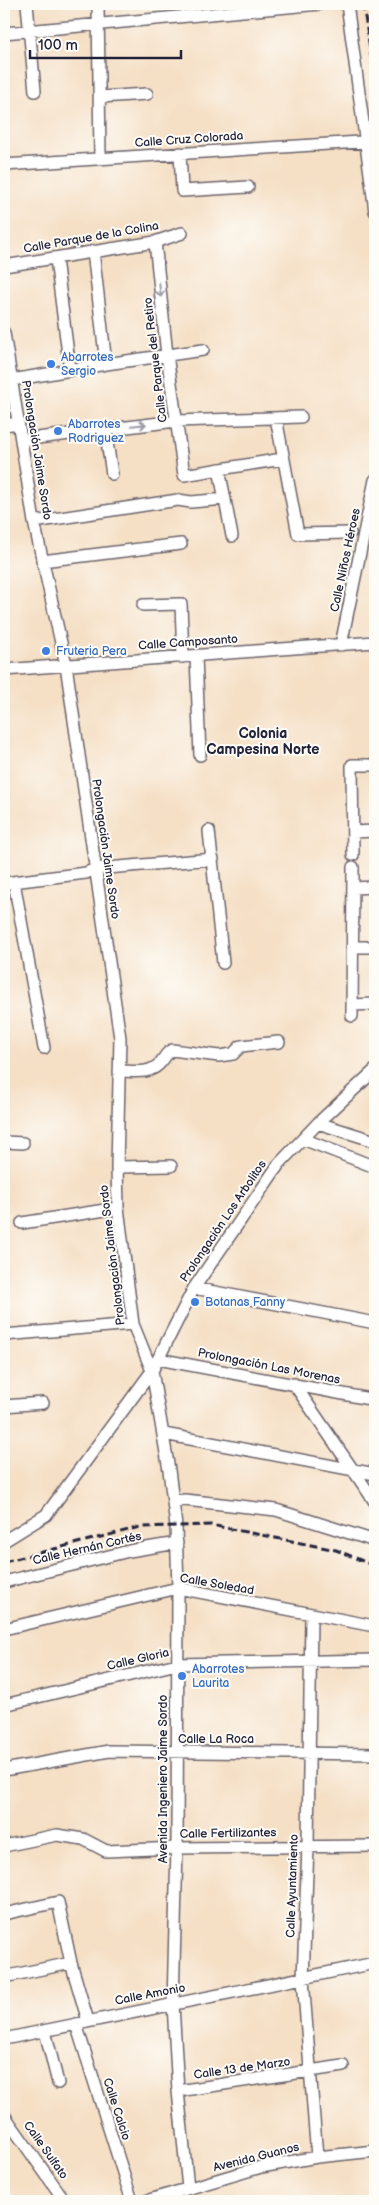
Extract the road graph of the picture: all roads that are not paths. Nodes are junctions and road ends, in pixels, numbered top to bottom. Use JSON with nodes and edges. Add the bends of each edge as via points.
{"nodes":[{"id":1,"x":27,"y":4,"type":"edge"},
{"id":2,"x":98,"y":4,"type":"edge"},
{"id":3,"x":320,"y":4,"type":"edge"},
{"id":4,"x":347,"y":4,"type":"edge"},
{"id":5,"x":98,"y":26,"type":"junction"},
{"id":6,"x":30,"y":31,"type":"junction"},
{"id":7,"x":4,"y":33,"type":"edge"},
{"id":8,"x":35,"y":91,"type":"dead end"},
{"id":9,"x":147,"y":94,"type":"dead end"},
{"id":10,"x":100,"y":97,"type":"junction"},
{"id":11,"x":370,"y":141,"type":"edge"},
{"id":12,"x":180,"y":152,"type":"junction"},
{"id":13,"x":100,"y":158,"type":"junction"},
{"id":14,"x":4,"y":166,"type":"edge"},
{"id":15,"x":248,"y":187,"type":"dead end"},
{"id":16,"x":375,"y":211,"type":"edge"},
{"id":17,"x":182,"y":233,"type":"dead end"},
{"id":18,"x":155,"y":242,"type":"junction"},
{"id":19,"x":92,"y":251,"type":"junction"},
{"id":20,"x":56,"y":259,"type":"junction"},
{"id":21,"x":4,"y":266,"type":"edge"},
{"id":22,"x":4,"y":333,"type":"edge"},
{"id":23,"x":203,"y":350,"type":"dead end"},
{"id":24,"x":167,"y":355,"type":"junction"},
{"id":25,"x":106,"y":364,"type":"junction"},
{"id":26,"x":70,"y":370,"type":"junction"},
{"id":27,"x":9,"y":373,"type":"edge"},
{"id":28,"x":276,"y":418,"type":"junction"},
{"id":29,"x":301,"y":418,"type":"dead end"},
{"id":30,"x":176,"y":421,"type":"junction"},
{"id":31,"x":18,"y":423,"type":"junction"},
{"id":32,"x":4,"y":425,"type":"edge"},
{"id":33,"x":105,"y":429,"type":"junction"},
{"id":34,"x":22,"y":440,"type":"junction"},
{"id":35,"x":282,"y":459,"type":"junction"},
{"id":36,"x":219,"y":469,"type":"junction"},
{"id":37,"x":112,"y":474,"type":"dead end"},
{"id":38,"x":375,"y":480,"type":"edge"},
{"id":39,"x":225,"y":500,"type":"junction"},
{"id":40,"x":34,"y":522,"type":"junction"},
{"id":41,"x":350,"y":533,"type":"dead end"},
{"id":42,"x":232,"y":536,"type":"dead end"},
{"id":43,"x":181,"y":544,"type":"dead end"},
{"id":44,"x":42,"y":561,"type":"junction"},
{"id":45,"x":143,"y":605,"type":"dead end"},
{"id":46,"x":375,"y":642,"type":"edge"},
{"id":47,"x":341,"y":645,"type":"junction"},
{"id":48,"x":183,"y":656,"type":"junction"},
{"id":49,"x":196,"y":656,"type":"junction"},
{"id":50,"x":66,"y":665,"type":"junction"},
{"id":51,"x":4,"y":670,"type":"edge"},
{"id":52,"x":200,"y":755,"type":"dead end"},
{"id":53,"x":375,"y":765,"type":"edge"},
{"id":54,"x":209,"y":831,"type":"dead end"},
{"id":55,"x":375,"y":831,"type":"edge"},
{"id":56,"x":353,"y":832,"type":"junction"},
{"id":57,"x":353,"y":855,"type":"dead end"},
{"id":58,"x":213,"y":858,"type":"junction"},
{"id":59,"x":353,"y":867,"type":"dead end"},
{"id":60,"x":95,"y":869,"type":"junction"},
{"id":61,"x":9,"y":882,"type":"edge"},
{"id":62,"x":375,"y":887,"type":"edge"},
{"id":63,"x":353,"y":888,"type":"junction"},
{"id":64,"x":375,"y":946,"type":"edge"},
{"id":65,"x":352,"y":947,"type":"junction"},
{"id":66,"x":224,"y":963,"type":"dead end"},
{"id":67,"x":375,"y":1004,"type":"edge"},
{"id":68,"x":279,"y":1042,"type":"dead end"},
{"id":69,"x":44,"y":1048,"type":"dead end"},
{"id":70,"x":375,"y":1070,"type":"edge"},
{"id":71,"x":119,"y":1071,"type":"junction"},
{"id":72,"x":318,"y":1123,"type":"junction"},
{"id":73,"x":303,"y":1139,"type":"junction"},
{"id":74,"x":375,"y":1141,"type":"edge"},
{"id":75,"x":4,"y":1142,"type":"edge"},
{"id":76,"x":23,"y":1143,"type":"dead end"},
{"id":77,"x":171,"y":1166,"type":"dead end"},
{"id":78,"x":117,"y":1167,"type":"junction"},
{"id":79,"x":375,"y":1167,"type":"edge"},
{"id":80,"x":118,"y":1208,"type":"junction"},
{"id":81,"x":22,"y":1223,"type":"dead end"},
{"id":82,"x":194,"y":1288,"type":"junction"},
{"id":83,"x":375,"y":1323,"type":"edge"},
{"id":84,"x":132,"y":1324,"type":"junction"},
{"id":85,"x":4,"y":1335,"type":"edge"},
{"id":86,"x":158,"y":1359,"type":"junction"},
{"id":87,"x":152,"y":1371,"type":"junction"},
{"id":88,"x":294,"y":1384,"type":"junction"},
{"id":89,"x":375,"y":1400,"type":"edge"},
{"id":90,"x":43,"y":1403,"type":"dead end"},
{"id":91,"x":4,"y":1406,"type":"edge"},
{"id":92,"x":164,"y":1434,"type":"junction"},
{"id":93,"x":354,"y":1470,"type":"junction"},
{"id":94,"x":375,"y":1474,"type":"edge"},
{"id":95,"x":173,"y":1501,"type":"junction"},
{"id":96,"x":375,"y":1502,"type":"edge"},
{"id":97,"x":4,"y":1541,"type":"edge"},
{"id":98,"x":375,"y":1541,"type":"edge"},
{"id":99,"x":177,"y":1543,"type":"junction"},
{"id":100,"x":4,"y":1582,"type":"edge"},
{"id":101,"x":178,"y":1588,"type":"junction"},
{"id":102,"x":311,"y":1615,"type":"junction"},
{"id":103,"x":369,"y":1625,"type":"dead end"},
{"id":104,"x":4,"y":1629,"type":"edge"},
{"id":105,"x":375,"y":1660,"type":"edge"},
{"id":106,"x":311,"y":1662,"type":"junction"},
{"id":107,"x":177,"y":1664,"type":"junction"},
{"id":108,"x":4,"y":1705,"type":"edge"},
{"id":109,"x":177,"y":1752,"type":"junction"},
{"id":110,"x":309,"y":1753,"type":"junction"},
{"id":111,"x":375,"y":1754,"type":"edge"},
{"id":112,"x":4,"y":1770,"type":"edge"},
{"id":113,"x":4,"y":1846,"type":"edge"},
{"id":114,"x":308,"y":1846,"type":"junction"},
{"id":115,"x":375,"y":1846,"type":"edge"},
{"id":116,"x":177,"y":1848,"type":"junction"},
{"id":117,"x":4,"y":1914,"type":"edge"},
{"id":118,"x":70,"y":1963,"type":"junction"},
{"id":119,"x":375,"y":1963,"type":"edge"},
{"id":120,"x":4,"y":1976,"type":"edge"},
{"id":121,"x":303,"y":1978,"type":"junction"},
{"id":122,"x":173,"y":2004,"type":"junction"},
{"id":123,"x":88,"y":2021,"type":"junction"},
{"id":124,"x":76,"y":2024,"type":"junction"},
{"id":125,"x":45,"y":2031,"type":"junction"},
{"id":126,"x":4,"y":2039,"type":"edge"},
{"id":127,"x":344,"y":2066,"type":"dead end"},
{"id":128,"x":309,"y":2072,"type":"junction"},
{"id":129,"x":58,"y":2083,"type":"dead end"},
{"id":130,"x":178,"y":2091,"type":"junction"},
{"id":131,"x":4,"y":2115,"type":"edge"},
{"id":132,"x":375,"y":2151,"type":"edge"},
{"id":133,"x":317,"y":2156,"type":"junction"},
{"id":134,"x":188,"y":2188,"type":"junction"},
{"id":135,"x":65,"y":2201,"type":"edge"},
{"id":136,"x":132,"y":2201,"type":"edge"},
{"id":137,"x":146,"y":2201,"type":"edge"}],
"edges":[{"from":1,"to":6,"type":"street"},
{"from":2,"to":5,"type":"street"},
{"from":3,"to":5,"type":"street"},
{"from":4,"to":11,"type":"street"},
{"from":5,"to":6,"type":"street"},
{"from":5,"to":10,"type":"street"},
{"from":6,"to":7,"type":"street"},
{"from":6,"to":8,"type":"street"},
{"from":9,"to":10,"type":"street"},
{"from":10,"to":13,"type":"street"},
{"from":11,"to":12,"type":"street","name":"Calle Cruz Colorada"},
{"from":11,"to":16,"type":"street"},
{"from":12,"to":13,"type":"street","name":"Calle Cruz Colorada"},
{"from":12,"to":15,"type":"street","via":[[182,191]]},
{"from":13,"to":14,"type":"street","name":"Calle Cruz Colorada"},
{"from":17,"to":18,"type":"street","name":"Calle Parque de la Colina"},
{"from":18,"to":19,"type":"street","name":"Calle Parque de la Colina"},
{"from":18,"to":24,"type":"street","name":"Calle Parque del Retiro","one_way":true},
{"from":19,"to":20,"type":"street","name":"Calle Parque de la Colina"},
{"from":19,"to":25,"type":"street"},
{"from":20,"to":21,"type":"street","name":"Calle Parque de la Colina"},
{"from":20,"to":26,"type":"street"},
{"from":22,"to":27,"type":"street","name":"Prolongación Jaime Sordo"},
{"from":23,"to":24,"type":"street"},
{"from":24,"to":25,"type":"street"},
{"from":24,"to":30,"type":"street","name":"Calle Parque del Retiro"},
{"from":25,"to":26,"type":"street"},
{"from":26,"to":27,"type":"street"},
{"from":27,"to":31,"type":"street","name":"Prolongación Jaime Sordo"},
{"from":28,"to":29,"type":"street"},
{"from":28,"to":30,"type":"street"},
{"from":28,"to":35,"type":"street"},
{"from":33,"to":30,"type":"street","one_way":true},
{"from":30,"to":36,"type":"street","name":"Calle Parque del Retiro","via":[[184,475]]},
{"from":31,"to":32,"type":"street"},
{"from":31,"to":34,"type":"street","name":"Prolongación Jaime Sordo"},
{"from":33,"to":34,"type":"street"},
{"from":33,"to":37,"type":"street"},
{"from":34,"to":40,"type":"street","name":"Prolongación Jaime Sordo"},
{"from":35,"to":36,"type":"street"},
{"from":35,"to":41,"type":"street","via":[[298,534]]},
{"from":36,"to":39,"type":"street"},
{"from":38,"to":47,"type":"street","name":"Calle Niños Héroes"},
{"from":39,"to":40,"type":"street","via":[[178,500]]},
{"from":39,"to":42,"type":"street"},
{"from":40,"to":44,"type":"street","name":"Prolongación Jaime Sordo"},
{"from":43,"to":44,"type":"street"},
{"from":44,"to":50,"type":"street","name":"Prolongación Jaime Sordo"},
{"from":45,"to":48,"type":"street","via":[[181,604]]},
{"from":46,"to":47,"type":"street","name":"Calle Camposanto"},
{"from":47,"to":49,"type":"street","name":"Calle Camposanto"},
{"from":48,"to":49,"type":"street","name":"Calle Camposanto"},
{"from":48,"to":50,"type":"street","name":"Calle Camposanto"},
{"from":49,"to":52,"type":"street"},
{"from":50,"to":51,"type":"street","name":"Calle Camposanto"},
{"from":50,"to":60,"type":"street","name":"Prolongación Jaime Sordo"},
{"from":53,"to":56,"type":"street","via":[[352,765]]},
{"from":54,"to":58,"type":"street"},
{"from":55,"to":56,"type":"street"},
{"from":56,"to":57,"type":"street"},
{"from":58,"to":60,"type":"street"},
{"from":58,"to":66,"type":"street"},
{"from":59,"to":63,"type":"street"},
{"from":60,"to":61,"type":"street","via":[[86,873]]},
{"from":60,"to":71,"type":"street","name":"Prolongación Jaime Sordo","via":[[120,1038]]},
{"from":61,"to":69,"type":"street"},
{"from":62,"to":63,"type":"street"},
{"from":63,"to":65,"type":"street"},
{"from":64,"to":65,"type":"street"},
{"from":65,"to":67,"type":"street","via":[[352,1011]]},
{"from":68,"to":71,"type":"street","via":[[241,1046],[234,1054],[219,1056],[172,1050],[148,1072]]},
{"from":70,"to":72,"type":"street","name":"Prolongación Los Arbolitos"},
{"from":71,"to":78,"type":"street","name":"Prolongación Jaime Sordo"},
{"from":72,"to":73,"type":"street","name":"Prolongación Los Arbolitos"},
{"from":72,"to":74,"type":"street"},
{"from":73,"to":79,"type":"street"},
{"from":73,"to":82,"type":"street","name":"Prolongación Los Arbolitos","via":[[279,1164]]},
{"from":75,"to":76,"type":"street"},
{"from":77,"to":78,"type":"street"},
{"from":78,"to":80,"type":"street","name":"Prolongación Jaime Sordo"},
{"from":80,"to":81,"type":"street"},
{"from":80,"to":84,"type":"street","name":"Prolongación Jaime Sordo"},
{"from":82,"to":83,"type":"street"},
{"from":82,"to":86,"type":"street","name":"Prolongación Los Arbolitos"},
{"from":84,"to":85,"type":"street"},
{"from":84,"to":87,"type":"street","name":"Prolongación Jaime Sordo"},
{"from":86,"to":87,"type":"street","name":"Prolongación Los Arbolitos"},
{"from":86,"to":88,"type":"street","name":"Prolongación Las Morenas"},
{"from":87,"to":92,"type":"street","name":"Avenida Ingeniero Jaime Sordo"},
{"from":87,"to":97,"type":"street","name":"Prolongación Los Arbolitos","via":[[46,1515]]},
{"from":88,"to":89,"type":"street","name":"Prolongación Las Morenas"},
{"from":88,"to":93,"type":"street"},
{"from":90,"to":91,"type":"street"},
{"from":92,"to":93,"type":"street"},
{"from":92,"to":95,"type":"street","name":"Avenida Ingeniero Jaime Sordo"},
{"from":93,"to":94,"type":"street"},
{"from":93,"to":96,"type":"street"},
{"from":95,"to":98,"type":"street","via":[[276,1510]]},
{"from":95,"to":99,"type":"street","name":"Avenida Ingeniero Jaime Sordo"},
{"from":99,"to":100,"type":"street","name":"Calle Hernán Cortés","via":[[129,1551]]},
{"from":99,"to":101,"type":"street","name":"Avenida Ingeniero Jaime Sordo"},
{"from":101,"to":102,"type":"street","name":"Calle Soledad"},
{"from":101,"to":104,"type":"street","name":"Calle Soledad"},
{"from":101,"to":107,"type":"street","name":"Avenida Ingeniero Jaime Sordo"},
{"from":102,"to":103,"type":"street","name":"Calle Soledad"},
{"from":102,"to":106,"type":"street","name":"Calle Ayuntamiento"},
{"from":105,"to":106,"type":"street","name":"Calle Gloria"},
{"from":106,"to":107,"type":"street","name":"Calle Gloria"},
{"from":106,"to":110,"type":"street","name":"Calle Ayuntamiento"},
{"from":107,"to":108,"type":"street","name":"Calle Gloria"},
{"from":107,"to":109,"type":"street","name":"Avenida Ingeniero Jaime Sordo"},
{"from":109,"to":110,"type":"street","name":"Calle La Roca"},
{"from":109,"to":112,"type":"street","name":"Calle La Roca","via":[[109,1751]]},
{"from":109,"to":116,"type":"street","name":"Avenida Ingeniero Jaime Sordo"},
{"from":110,"to":111,"type":"street","name":"Calle La Roca"},
{"from":110,"to":114,"type":"street","name":"Calle Ayuntamiento"},
{"from":113,"to":116,"type":"street","name":"Calle Fertilizantes","via":[[57,1835],[83,1839],[106,1851]]},
{"from":114,"to":115,"type":"street","name":"Calle Fertilizantes"},
{"from":114,"to":116,"type":"street","name":"Calle Fertilizantes"},
{"from":114,"to":121,"type":"street","name":"Calle Ayuntamiento"},
{"from":116,"to":122,"type":"street","name":"Avenida Ingeniero Jaime Sordo"},
{"from":117,"to":118,"type":"street","via":[[58,1902]]},
{"from":118,"to":120,"type":"street"},
{"from":118,"to":123,"type":"street"},
{"from":119,"to":121,"type":"street","name":"Calle Amonio"},
{"from":121,"to":122,"type":"street","name":"Calle Amonio"},
{"from":121,"to":128,"type":"street","name":"Calle Ayuntamiento"},
{"from":122,"to":123,"type":"street","name":"Calle Amonio"},
{"from":122,"to":130,"type":"street","name":"Avenida Ingeniero Jaime Sordo"},
{"from":123,"to":124,"type":"street","name":"Calle Amonio"},
{"from":124,"to":125,"type":"street","name":"Calle Amonio"},
{"from":124,"to":136,"type":"street","name":"Calle Calcio"},
{"from":125,"to":126,"type":"street","name":"Calle Amonio"},
{"from":125,"to":129,"type":"street"},
{"from":127,"to":128,"type":"street","name":"Calle 13 de Marzo"},
{"from":128,"to":130,"type":"street","name":"Calle 13 de Marzo"},
{"from":128,"to":133,"type":"street","name":"Calle Ayuntamiento"},
{"from":130,"to":134,"type":"street","name":"Avenida Ingeniero Jaime Sordo"},
{"from":131,"to":135,"type":"street","name":"Calle Sulfato"},
{"from":132,"to":133,"type":"street","name":"Avenida Guanos"},
{"from":133,"to":134,"type":"street","name":"Avenida Guanos","via":[[261,2167]]},
{"from":134,"to":137,"type":"street","name":"Avenida Guanos"}]}
